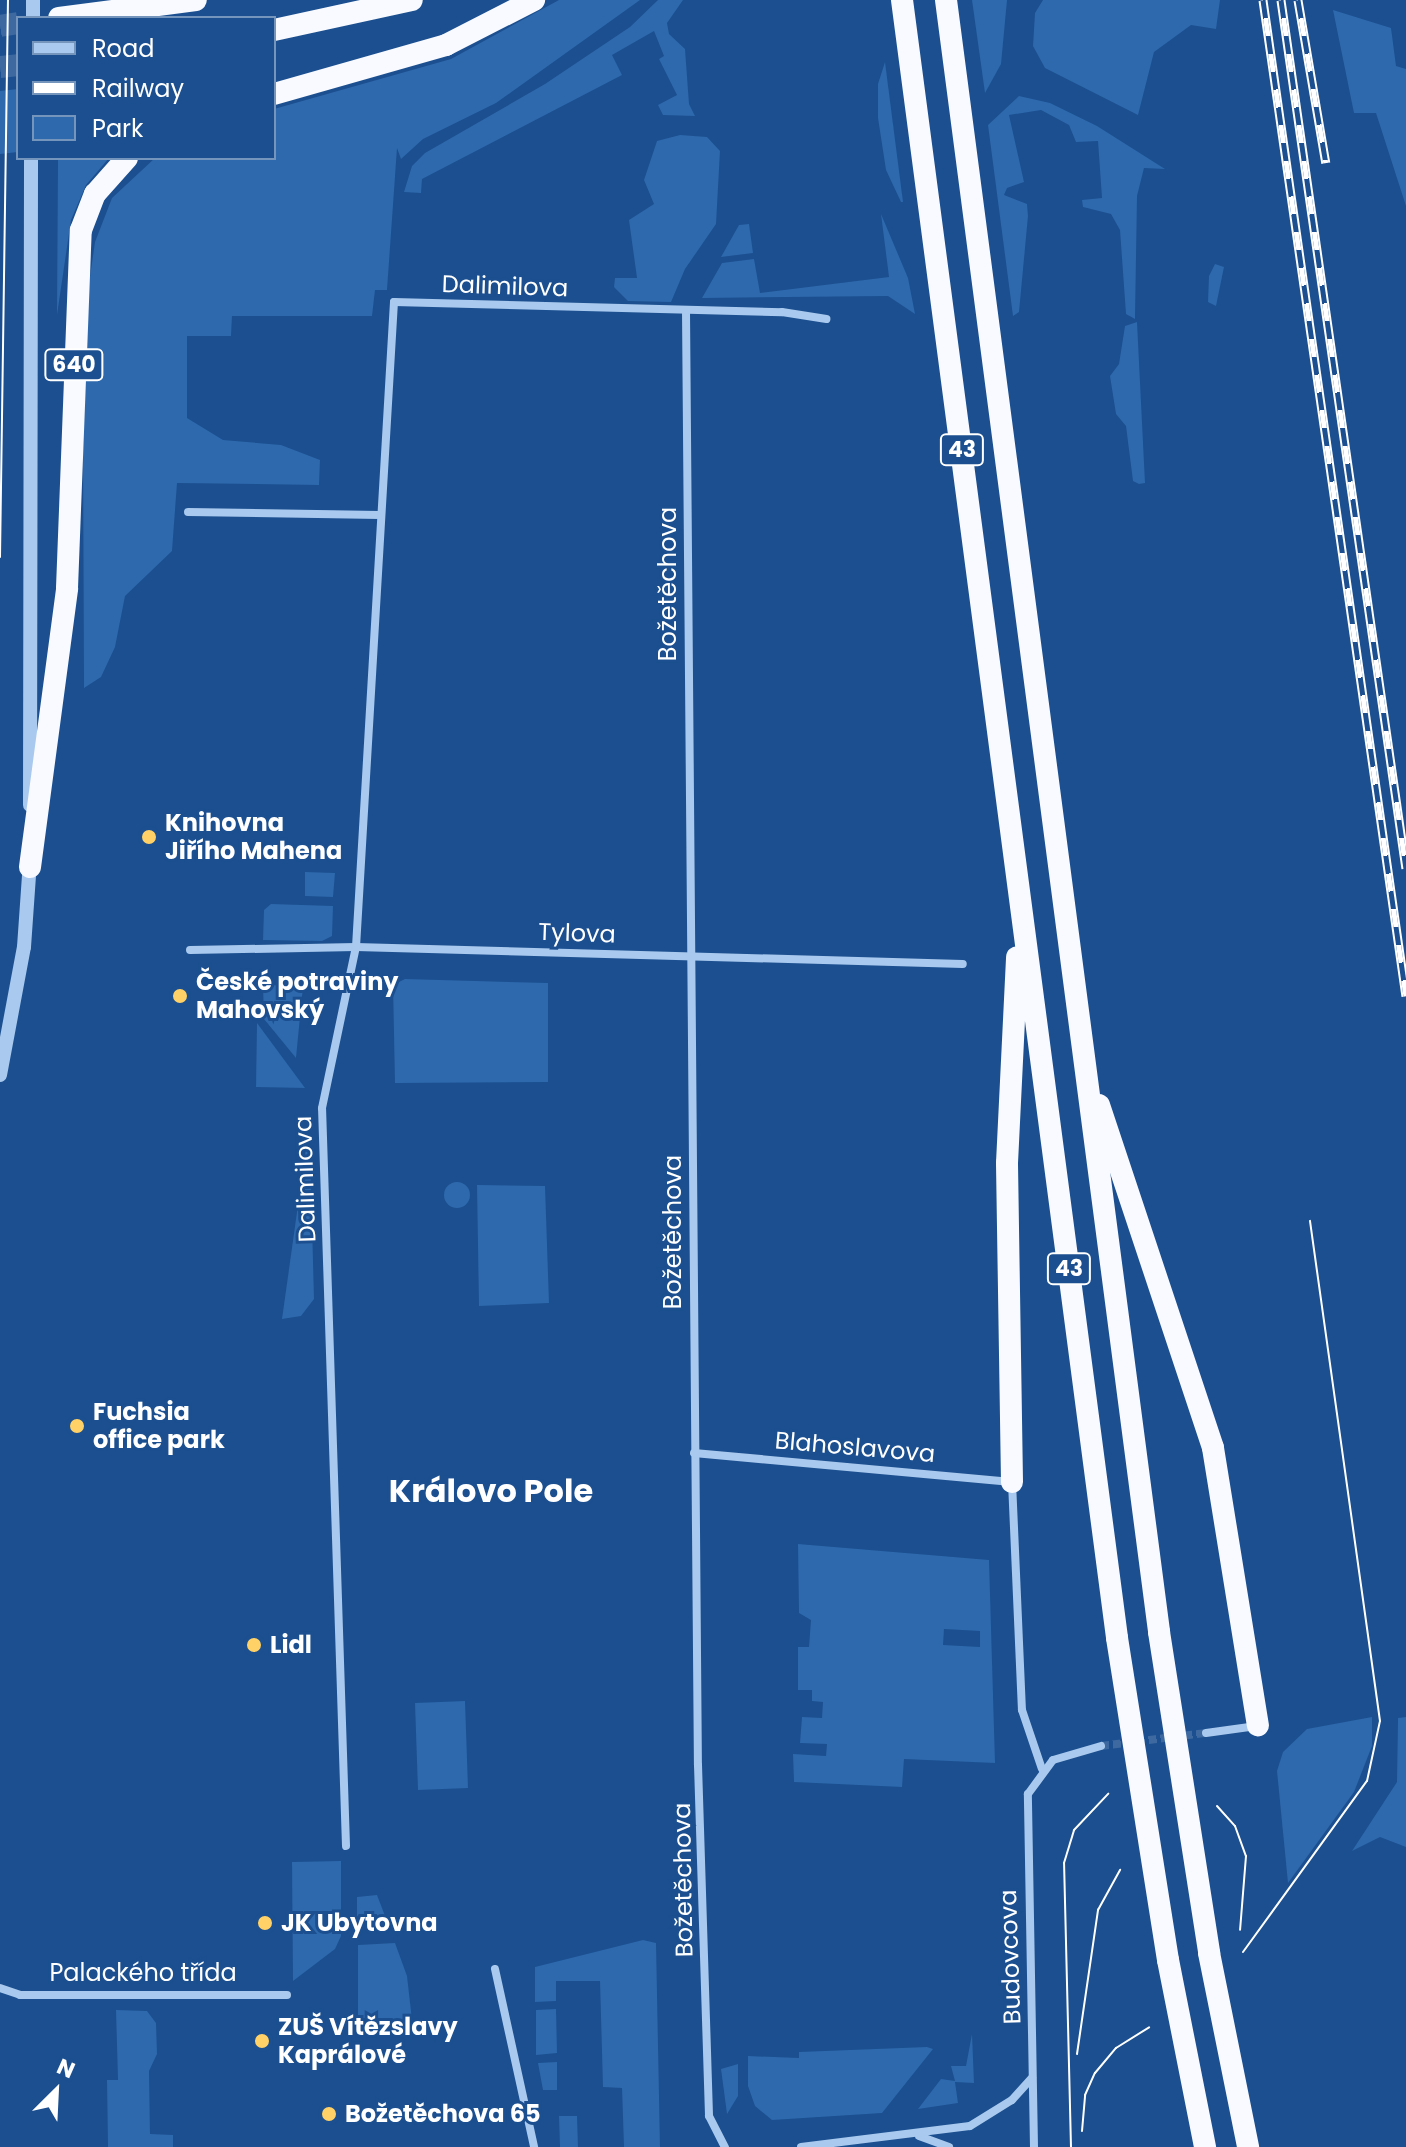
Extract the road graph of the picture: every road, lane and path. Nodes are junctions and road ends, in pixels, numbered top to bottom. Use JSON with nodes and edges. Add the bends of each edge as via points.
{"nodes":[{"id":1,"x":196,"y":0,"type":"edge"},
{"id":2,"x":412,"y":0,"type":"edge"},
{"id":3,"x":534,"y":0,"type":"edge"},
{"id":4,"x":902,"y":0,"type":"edge"},
{"id":5,"x":946,"y":0,"type":"edge"},
{"id":6,"x":74,"y":16,"type":"edge"},
{"id":7,"x":276,"y":30,"type":"edge"},
{"id":8,"x":276,"y":93,"type":"edge"},
{"id":9,"x":31,"y":160,"type":"edge"},
{"id":10,"x":125,"y":160,"type":"edge"},
{"id":11,"x":686,"y":311,"type":"junction"},
{"id":12,"x":826,"y":319,"type":"dead end"},
{"id":13,"x":188,"y":512,"type":"dead end"},
{"id":14,"x":380,"y":515,"type":"junction"},
{"id":15,"x":30,"y":867,"type":"junction"},
{"id":16,"x":1021,"y":899,"type":"junction"},
{"id":17,"x":356,"y":947,"type":"junction"},
{"id":18,"x":190,"y":950,"type":"dead end"},
{"id":19,"x":691,"y":957,"type":"junction"},
{"id":20,"x":963,"y":964,"type":"dead end"},
{"id":21,"x":1083,"y":1055,"type":"junction"},
{"id":22,"x":0,"y":1075,"type":"edge"},
{"id":23,"x":694,"y":1453,"type":"junction"},
{"id":24,"x":1012,"y":1482,"type":"junction"},
{"id":25,"x":1258,"y":1725,"type":"joint"},
{"id":26,"x":1206,"y":1733,"type":"tunnel mouth"},
{"id":27,"x":1101,"y":1746,"type":"tunnel mouth"},
{"id":28,"x":1042,"y":1769,"type":"junction"},
{"id":29,"x":346,"y":1846,"type":"dead end"},
{"id":30,"x":495,"y":1969,"type":"dead end"},
{"id":31,"x":0,"y":1988,"type":"edge"},
{"id":32,"x":287,"y":1995,"type":"dead end"},
{"id":33,"x":1032,"y":2078,"type":"junction"},
{"id":34,"x":914,"y":2134,"type":"junction"},
{"id":35,"x":534,"y":2147,"type":"edge"},
{"id":36,"x":725,"y":2147,"type":"edge"},
{"id":37,"x":801,"y":2147,"type":"edge"},
{"id":38,"x":949,"y":2147,"type":"edge"},
{"id":39,"x":1034,"y":2147,"type":"edge"},
{"id":40,"x":1205,"y":2147,"type":"edge"},
{"id":41,"x":1248,"y":2147,"type":"edge"}],
"edges":[{"from":1,"to":6,"type":"highway"},
{"from":2,"to":7,"type":"highway"},
{"from":3,"to":8,"type":"highway","via":[[446,45]]},
{"from":4,"to":16,"type":"highway","number":"43"},
{"from":5,"to":21,"type":"highway","number":"43"},
{"from":9,"to":15,"type":"street"},
{"from":10,"to":15,"type":"highway","number":"640","via":[[95,194],[81,230],[67,588]]},
{"from":11,"to":12,"type":"street","name":"Dalimilova","via":[[818,314]]},
{"from":11,"to":14,"type":"street","name":"Dalimilova","via":[[394,302]]},
{"from":11,"to":19,"type":"street","name":"Božetěchova"},
{"from":13,"to":14,"type":"street"},
{"from":14,"to":17,"type":"street","name":"Dalimilova"},
{"from":15,"to":22,"type":"street","via":[[24,947]]},
{"from":16,"to":24,"type":"highway","via":[[1007,1163]]},
{"from":16,"to":40,"type":"highway","number":"43","bridge":true,"via":[[1117,1638],[1165,1945]]},
{"from":17,"to":18,"type":"street","name":"Tylova"},
{"from":17,"to":19,"type":"street","name":"Tylova"},
{"from":17,"to":29,"type":"street","name":"Dalimilova","via":[[322,1108]]},
{"from":19,"to":20,"type":"street","name":"Tylova"},
{"from":19,"to":23,"type":"street","name":"Božetěchova"},
{"from":21,"to":25,"type":"highway","via":[[1213,1448]]},
{"from":21,"to":41,"type":"highway","number":"43","bridge":true,"via":[[1159,1632],[1209,1953]]},
{"from":23,"to":24,"type":"street","name":"Blahoslavova"},
{"from":23,"to":36,"type":"street","name":"Božetěchova","via":[[709,2116]]},
{"from":24,"to":28,"type":"street","via":[[1022,1710]]},
{"from":25,"to":26,"type":"street"},
{"from":27,"to":28,"type":"street","via":[[1066,1753]]},
{"from":28,"to":33,"type":"street","name":"Budovcova","via":[[1028,1794],[1026,1816]]},
{"from":30,"to":35,"type":"street"},
{"from":31,"to":32,"type":"street","name":"Palackého třída","via":[[20,1995]]},
{"from":33,"to":34,"type":"street","via":[[1012,2100],[977,2123]]},
{"from":33,"to":39,"type":"street","name":"Budovcova"},
{"from":34,"to":37,"type":"street"},
{"from":34,"to":38,"type":"street"}]}
